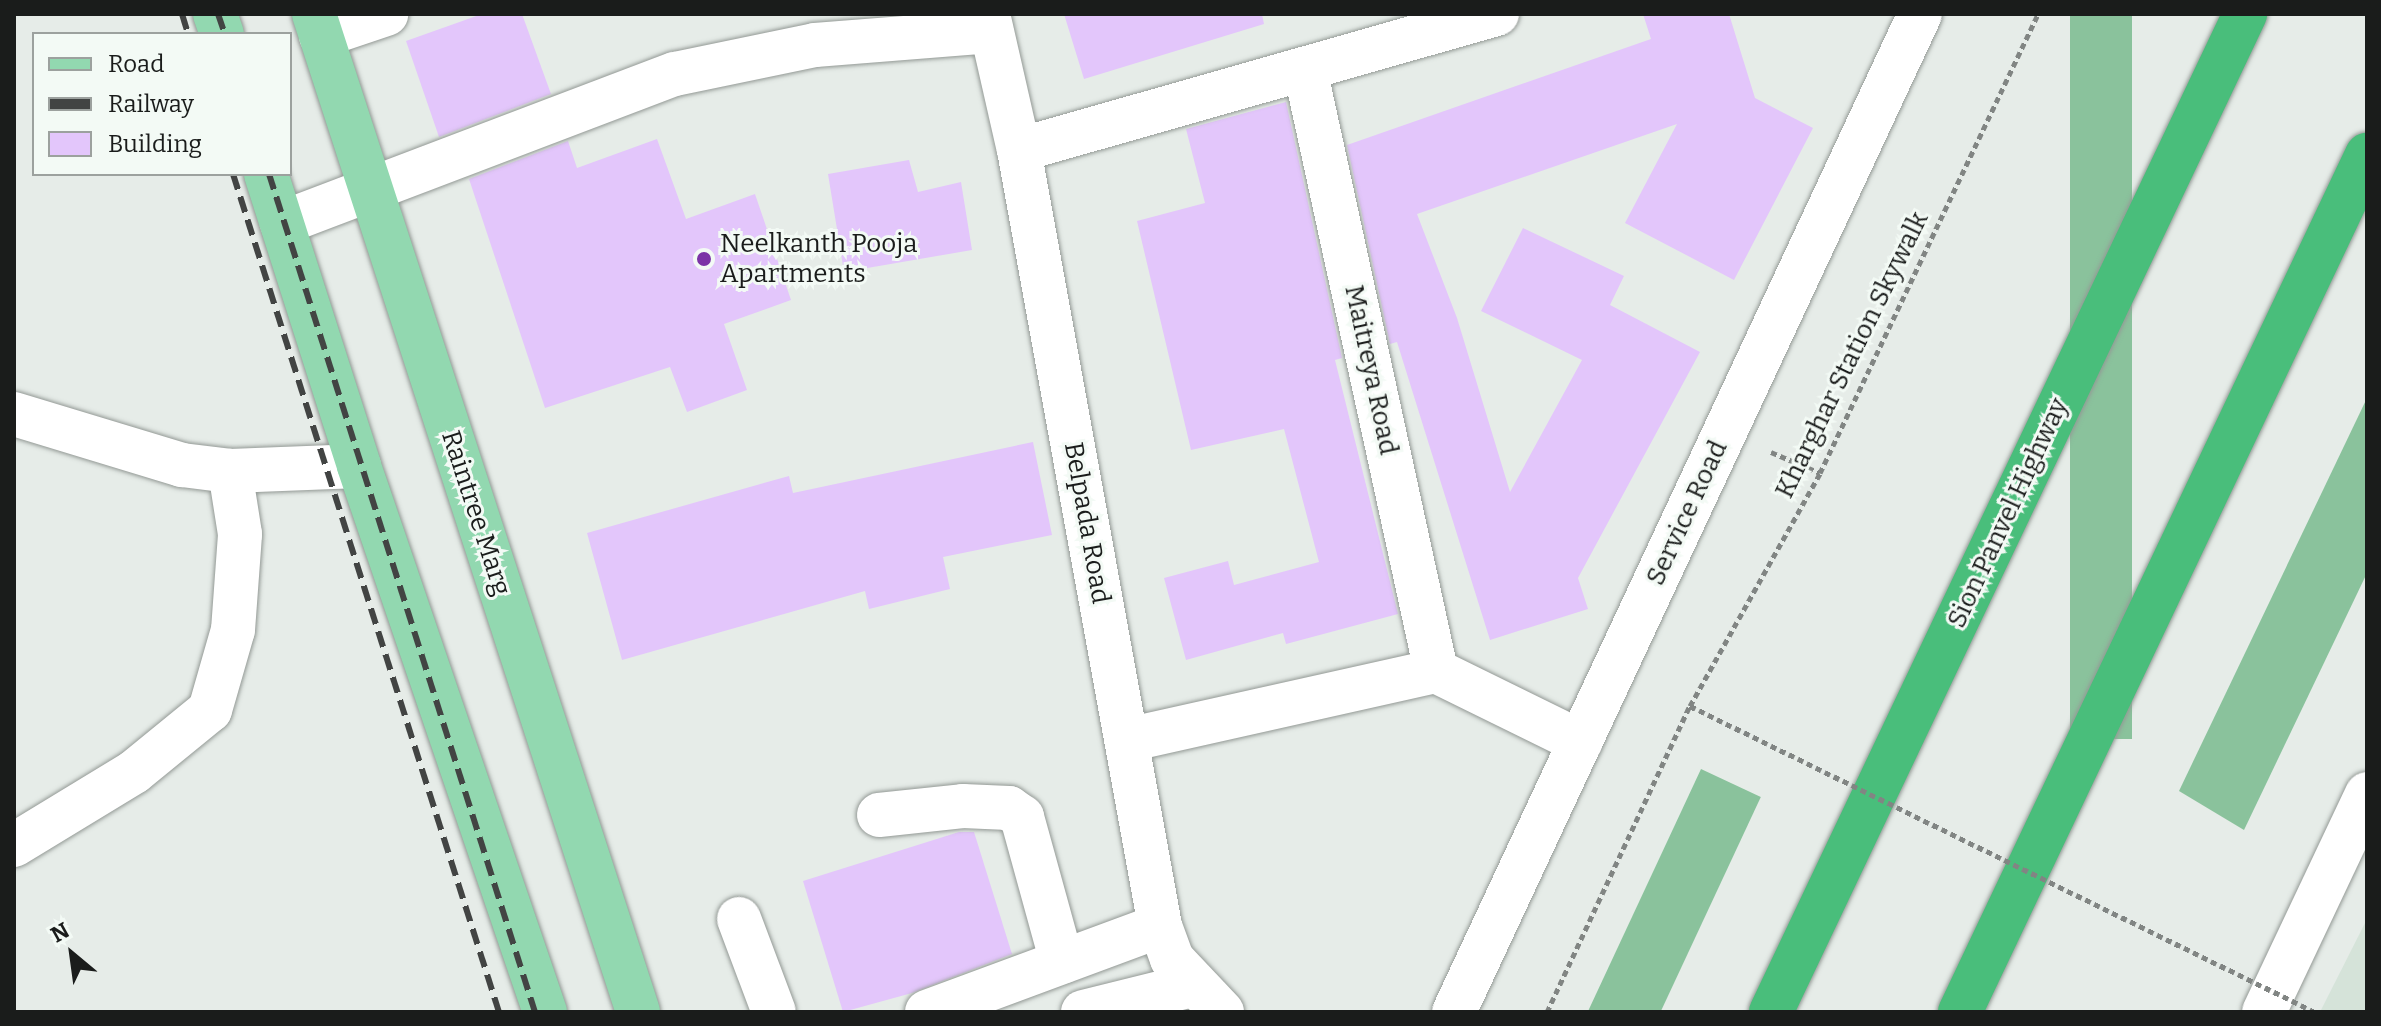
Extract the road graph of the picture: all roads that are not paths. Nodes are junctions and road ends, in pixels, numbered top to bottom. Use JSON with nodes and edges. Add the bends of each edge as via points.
{"nodes":[{"id":1,"x":386,"y":14,"type":"edge"},
{"id":2,"x":1497,"y":14,"type":"edge"},
{"id":3,"x":1920,"y":14,"type":"edge"},
{"id":4,"x":2245,"y":14,"type":"edge"},
{"id":5,"x":990,"y":22,"type":"edge"},
{"id":6,"x":317,"y":25,"type":"edge"},
{"id":7,"x":1305,"y":69,"type":"junction"},
{"id":8,"x":1019,"y":150,"type":"junction"},
{"id":9,"x":2367,"y":155,"type":"edge"},
{"id":10,"x":267,"y":176,"type":"edge"},
{"id":11,"x":371,"y":191,"type":"junction"},
{"id":12,"x":2367,"y":204,"type":"edge"},
{"id":13,"x":282,"y":223,"type":"junction"},
{"id":14,"x":2323,"y":248,"type":"junction"},
{"id":15,"x":14,"y":414,"type":"edge"},
{"id":16,"x":359,"y":466,"type":"junction"},
{"id":17,"x":230,"y":471,"type":"junction"},
{"id":18,"x":1436,"y":671,"type":"junction"},
{"id":19,"x":1127,"y":740,"type":"junction"},
{"id":20,"x":1580,"y":742,"type":"junction"},
{"id":21,"x":2367,"y":794,"type":"edge"},
{"id":22,"x":879,"y":815,"type":"dead end"},
{"id":23,"x":14,"y":845,"type":"edge"},
{"id":24,"x":2350,"y":860,"type":"edge"},
{"id":25,"x":739,"y":919,"type":"dead end"},
{"id":26,"x":1160,"y":926,"type":"junction"},
{"id":27,"x":1062,"y":962,"type":"junction"},
{"id":28,"x":1207,"y":999,"type":"edge"},
{"id":29,"x":545,"y":1012,"type":"edge"},
{"id":30,"x":638,"y":1012,"type":"edge"},
{"id":31,"x":774,"y":1012,"type":"edge"},
{"id":32,"x":927,"y":1012,"type":"edge"},
{"id":33,"x":1083,"y":1012,"type":"edge"},
{"id":34,"x":1454,"y":1012,"type":"edge"},
{"id":35,"x":1771,"y":1012,"type":"edge"},
{"id":36,"x":1960,"y":1012,"type":"edge"},
{"id":37,"x":2264,"y":1012,"type":"edge"}],
"edges":[{"from":1,"to":6,"type":"street"},
{"from":2,"to":7,"type":"street"},
{"from":3,"to":20,"type":"street","name":"Service Road"},
{"from":4,"to":35,"type":"highway","name":"Sion Panvel Highway"},
{"from":5,"to":8,"type":"street","name":"Belpada Road"},
{"from":5,"to":11,"type":"street","via":[[815,45],[675,74]]},
{"from":6,"to":11,"type":"main road","name":"Raintree Marg"},
{"from":7,"to":8,"type":"street"},
{"from":7,"to":18,"type":"street","name":"Maitreya Road"},
{"from":8,"to":19,"type":"street","name":"Belpada Road"},
{"from":9,"to":14,"type":"highway"},
{"from":10,"to":13,"type":"main road"},
{"from":11,"to":13,"type":"street"},
{"from":11,"to":30,"type":"main road","name":"Raintree Marg"},
{"from":12,"to":14,"type":"street"},
{"from":13,"to":16,"type":"main road"},
{"from":14,"to":36,"type":"highway"},
{"from":15,"to":17,"type":"street","via":[[182,465]]},
{"from":16,"to":17,"type":"street"},
{"from":16,"to":29,"type":"main road"},
{"from":17,"to":23,"type":"street","via":[[240,534],[233,630],[210,710],[134,772]]},
{"from":18,"to":19,"type":"street"},
{"from":18,"to":20,"type":"street"},
{"from":19,"to":26,"type":"street","name":"Belpada Road"},
{"from":20,"to":34,"type":"street","name":"Service Road"},
{"from":21,"to":24,"type":"street"},
{"from":22,"to":27,"type":"street","via":[[963,806],[1009,808],[1022,817]]},
{"from":24,"to":37,"type":"street"},
{"from":25,"to":31,"type":"street"},
{"from":26,"to":27,"type":"street"},
{"from":26,"to":28,"type":"street","name":"Belpada Road","via":[[1172,959]]},
{"from":27,"to":32,"type":"street"},
{"from":28,"to":33,"type":"street"}]}
